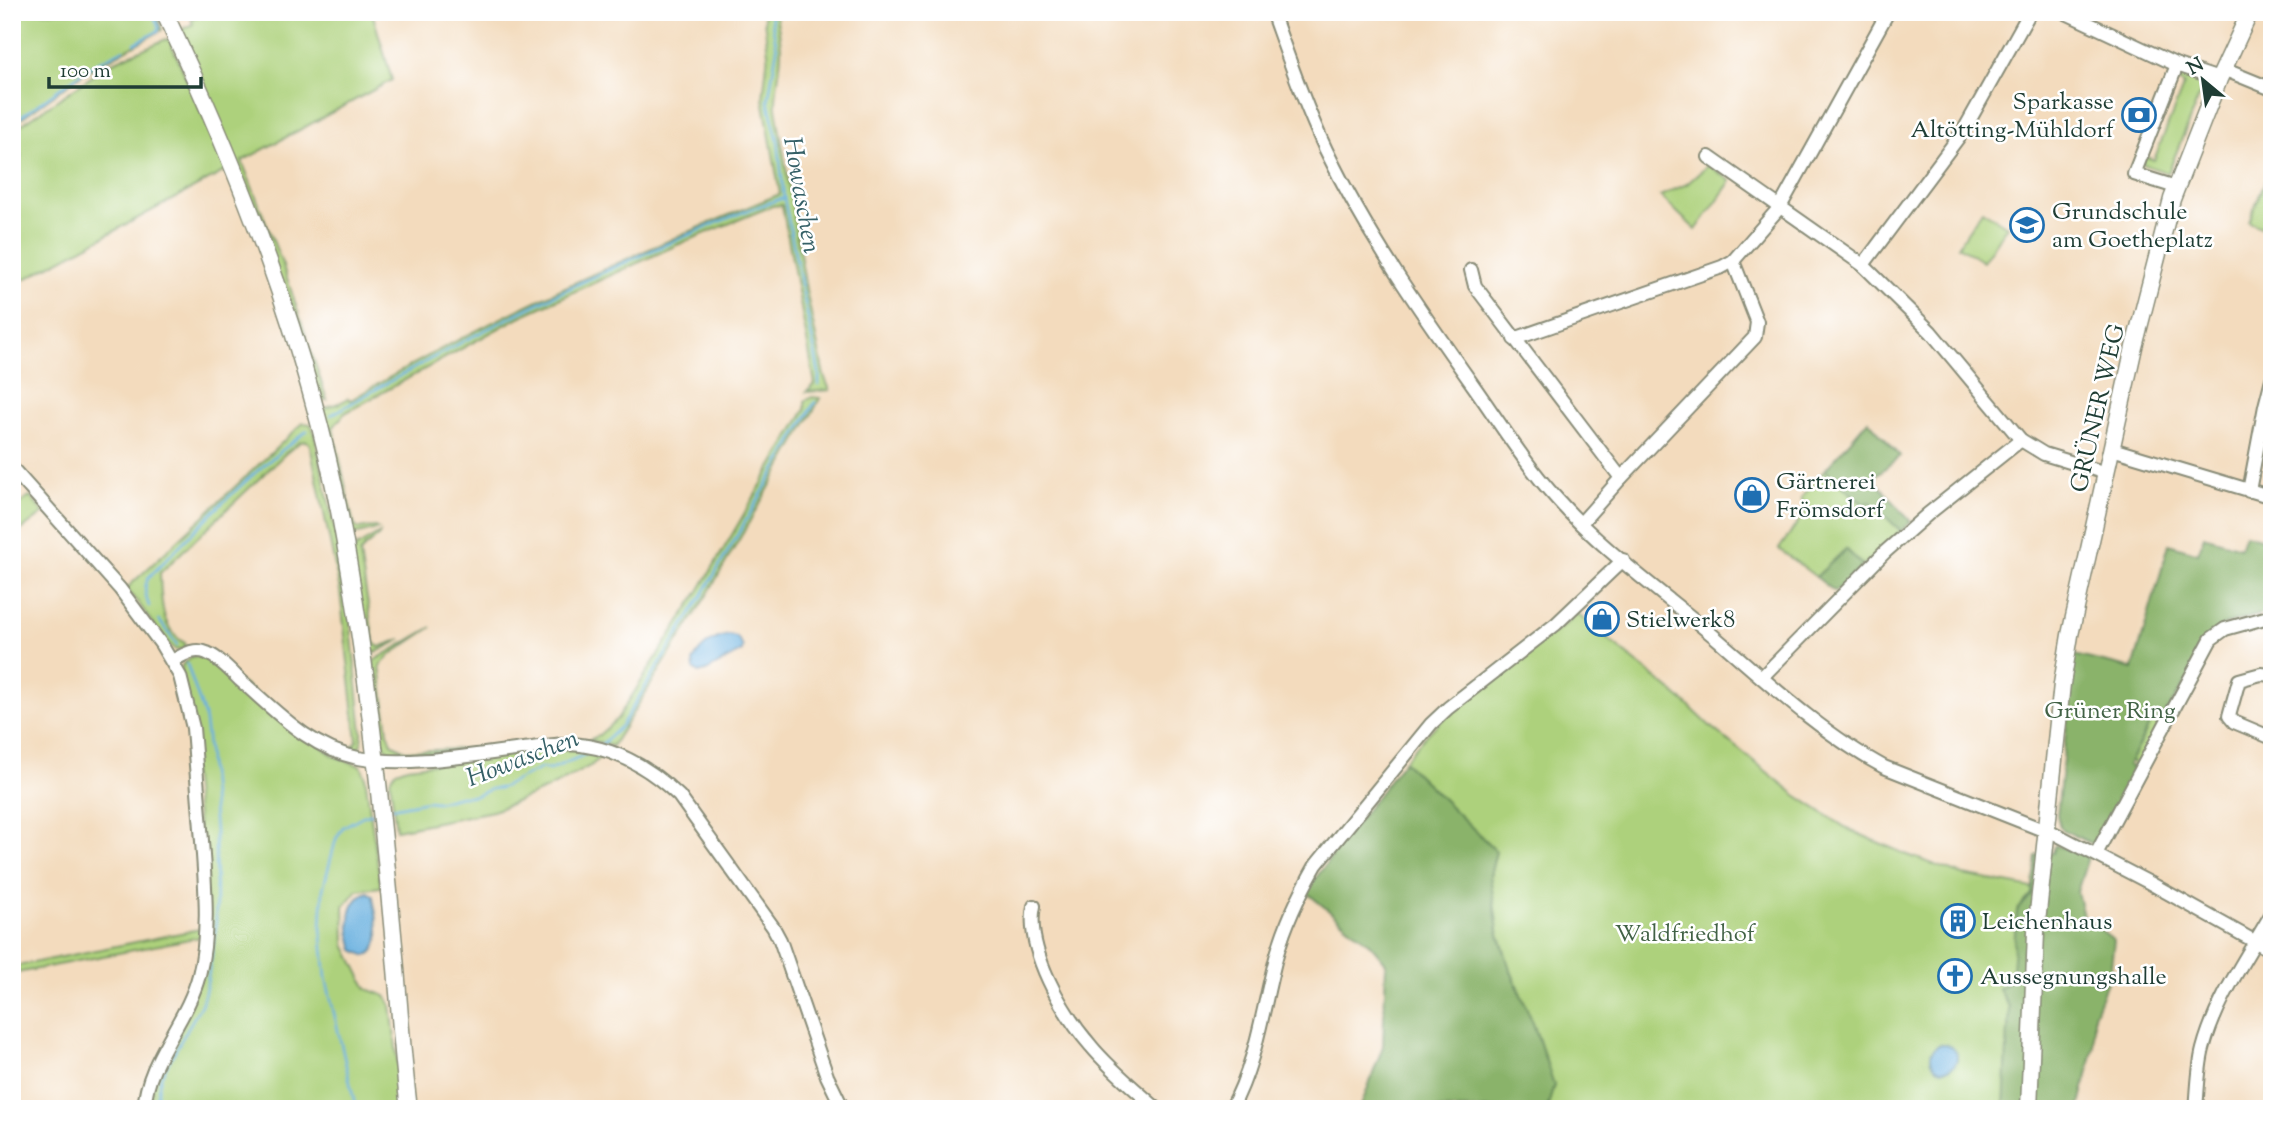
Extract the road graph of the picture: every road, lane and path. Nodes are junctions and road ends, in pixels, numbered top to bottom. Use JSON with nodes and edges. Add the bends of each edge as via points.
{"nodes":[{"id":1,"x":164,"y":12,"type":"edge"},
{"id":2,"x":1272,"y":12,"type":"edge"},
{"id":3,"x":1888,"y":12,"type":"edge"},
{"id":4,"x":2030,"y":12,"type":"edge"},
{"id":5,"x":2064,"y":12,"type":"edge"},
{"id":6,"x":2250,"y":12,"type":"edge"},
{"id":7,"x":2177,"y":65,"type":"junction"},
{"id":8,"x":2221,"y":74,"type":"junction"},
{"id":9,"x":2272,"y":89,"type":"edge"},
{"id":10,"x":1709,"y":157,"type":"dead end"},
{"id":11,"x":2176,"y":187,"type":"junction"},
{"id":12,"x":1780,"y":207,"type":"junction"},
{"id":13,"x":1733,"y":261,"type":"junction"},
{"id":14,"x":1863,"y":265,"type":"junction"},
{"id":15,"x":1471,"y":270,"type":"dead end"},
{"id":16,"x":1514,"y":339,"type":"junction"},
{"id":17,"x":2272,"y":379,"type":"edge"},
{"id":18,"x":2021,"y":440,"type":"junction"},
{"id":19,"x":2112,"y":449,"type":"junction"},
{"id":20,"x":12,"y":468,"type":"edge"},
{"id":21,"x":2106,"y":473,"type":"junction"},
{"id":22,"x":1621,"y":478,"type":"junction"},
{"id":23,"x":2249,"y":491,"type":"junction"},
{"id":24,"x":2272,"y":497,"type":"edge"},
{"id":25,"x":1581,"y":523,"type":"junction"},
{"id":26,"x":1623,"y":561,"type":"junction"},
{"id":27,"x":2272,"y":616,"type":"edge"},
{"id":28,"x":172,"y":661,"type":"junction"},
{"id":29,"x":2272,"y":676,"type":"edge"},
{"id":30,"x":1762,"y":677,"type":"junction"},
{"id":31,"x":2272,"y":738,"type":"edge"},
{"id":32,"x":375,"y":760,"type":"junction"},
{"id":33,"x":2048,"y":830,"type":"junction"},
{"id":34,"x":2096,"y":854,"type":"junction"},
{"id":35,"x":1034,"y":906,"type":"dead end"},
{"id":36,"x":2272,"y":913,"type":"edge"},
{"id":37,"x":2256,"y":942,"type":"junction"},
{"id":38,"x":2272,"y":951,"type":"edge"},
{"id":39,"x":144,"y":1109,"type":"edge"},
{"id":40,"x":409,"y":1109,"type":"edge"},
{"id":41,"x":843,"y":1109,"type":"edge"},
{"id":42,"x":1157,"y":1109,"type":"edge"},
{"id":43,"x":1231,"y":1109,"type":"edge"},
{"id":44,"x":2028,"y":1109,"type":"edge"},
{"id":45,"x":2196,"y":1109,"type":"edge"}],
"edges":[{"from":1,"to":32,"type":"street","via":[[250,211],[313,406],[341,521]]},
{"from":2,"to":25,"type":"street","via":[[1326,150],[1399,279],[1541,480]]},
{"from":3,"to":12,"type":"street"},
{"from":4,"to":14,"type":"street","via":[[1964,130]]},
{"from":5,"to":7,"type":"street"},
{"from":6,"to":8,"type":"street","name":"GRÜNER WEG"},
{"from":7,"to":8,"type":"street"},
{"from":7,"to":11,"type":"street","via":[[2134,174]]},
{"from":8,"to":9,"type":"street"},
{"from":8,"to":11,"type":"street","name":"GRÜNER WEG"},
{"from":10,"to":12,"type":"street"},
{"from":11,"to":19,"type":"street","name":"GRÜNER WEG"},
{"from":12,"to":13,"type":"street"},
{"from":12,"to":14,"type":"street"},
{"from":13,"to":16,"type":"street"},
{"from":13,"to":22,"type":"street","via":[[1758,322],[1755,337]]},
{"from":14,"to":18,"type":"street","via":[[1931,332]]},
{"from":15,"to":16,"type":"street","via":[[1475,286]]},
{"from":16,"to":22,"type":"street"},
{"from":17,"to":23,"type":"street"},
{"from":18,"to":21,"type":"street","via":[[2044,454]]},
{"from":18,"to":30,"type":"street","via":[[1885,552]]},
{"from":19,"to":21,"type":"street","name":"GRÜNER WEG"},
{"from":19,"to":23,"type":"street"},
{"from":20,"to":28,"type":"street","via":[[120,589]]},
{"from":21,"to":33,"type":"street","name":"GRÜNER WEG","via":[[2062,684]]},
{"from":22,"to":25,"type":"street"},
{"from":23,"to":24,"type":"street"},
{"from":25,"to":26,"type":"street"},
{"from":26,"to":30,"type":"street"},
{"from":26,"to":43,"type":"street","via":[[1556,624],[1431,724],[1317,865],[1283,934],[1253,1053]]},
{"from":27,"to":34,"type":"street","via":[[2225,629],[2211,639]]},
{"from":28,"to":32,"type":"street","via":[[190,652],[206,653],[306,737],[336,751]]},
{"from":28,"to":39,"type":"street","via":[[193,728],[206,894],[204,943],[199,976],[153,1070]]},
{"from":29,"to":31,"type":"street","via":[[2239,680],[2229,716]]},
{"from":30,"to":33,"type":"street","via":[[1869,760]]},
{"from":32,"to":40,"type":"street"},
{"from":32,"to":41,"type":"street","via":[[586,746],[648,770],[679,796],[773,927]]},
{"from":33,"to":34,"type":"street"},
{"from":33,"to":44,"type":"street","name":"GRÜNER WEG","via":[[2036,932]]},
{"from":34,"to":37,"type":"street"},
{"from":35,"to":42,"type":"street","via":[[1031,919],[1040,957],[1065,1008],[1091,1047]]},
{"from":36,"to":37,"type":"street"},
{"from":37,"to":38,"type":"street"},
{"from":37,"to":45,"type":"street","via":[[2211,1024]]}]}
